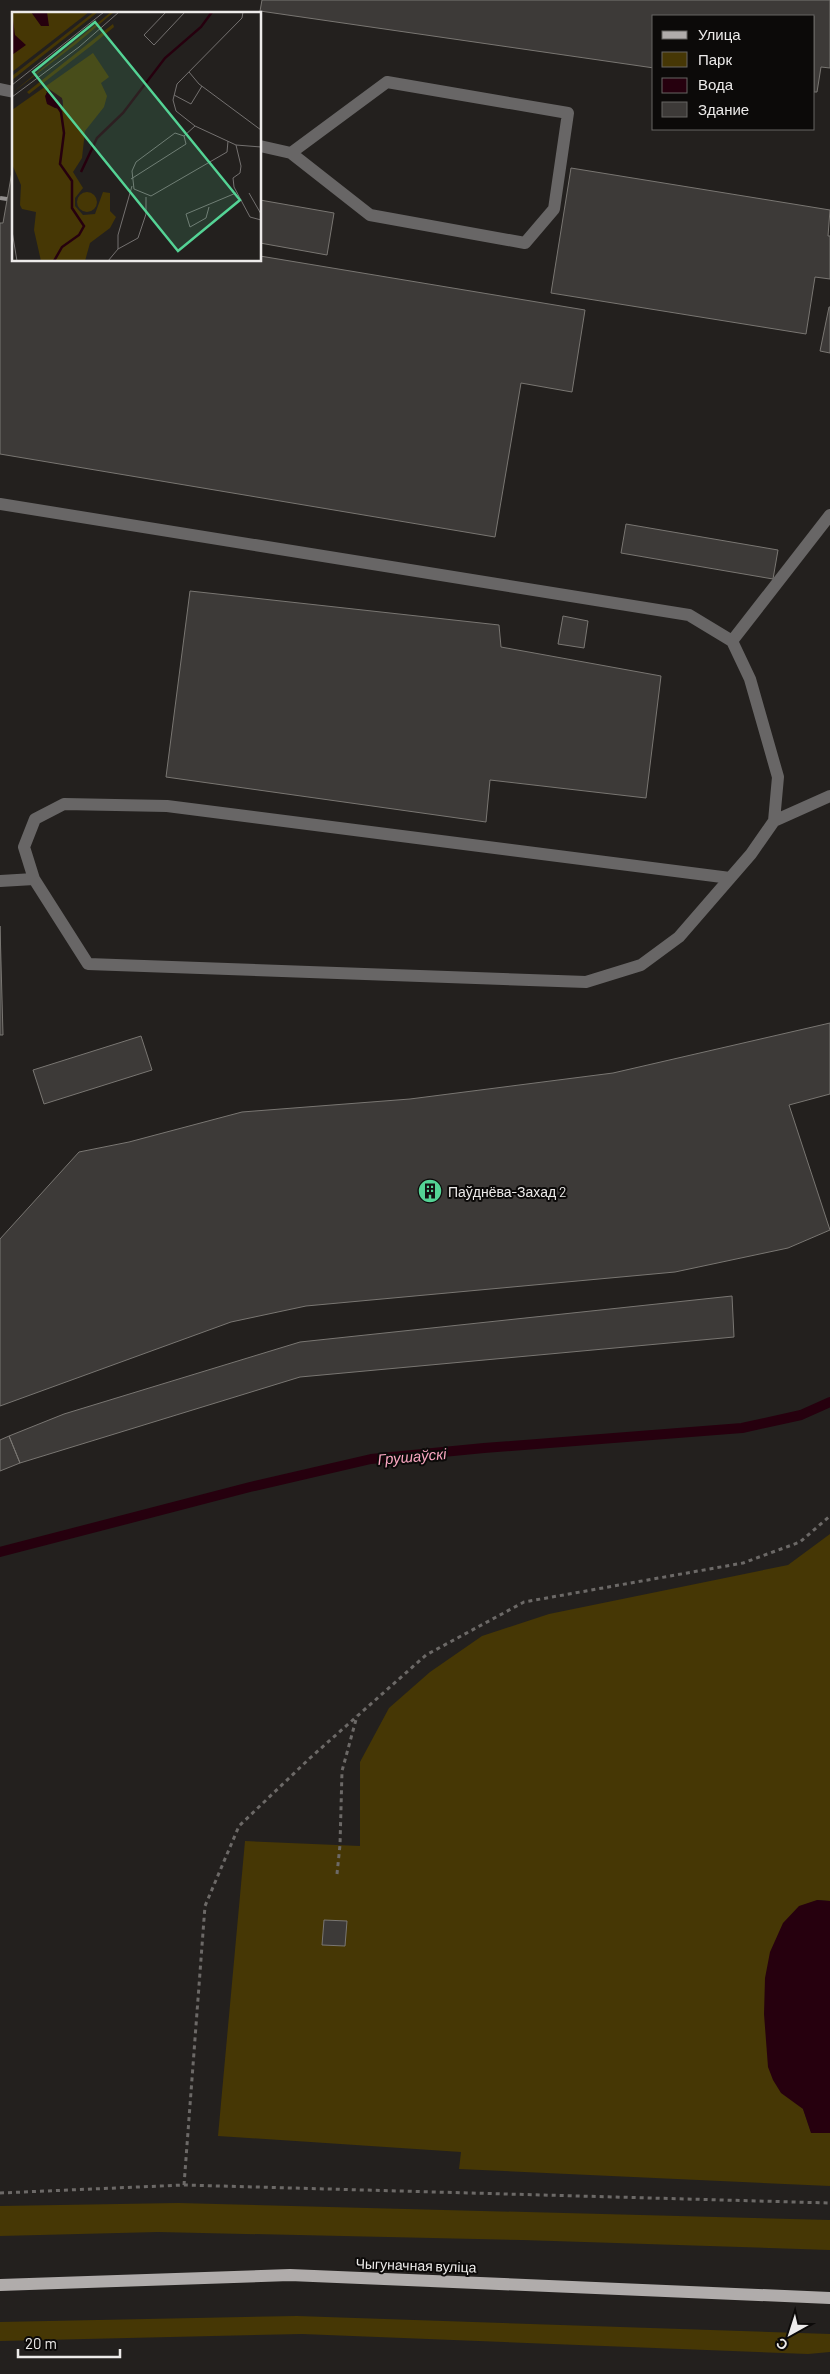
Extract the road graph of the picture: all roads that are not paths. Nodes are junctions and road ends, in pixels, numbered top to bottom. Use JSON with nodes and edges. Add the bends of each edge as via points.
{"nodes":[{"id":1,"x":261,"y":146,"type":"edge"},
{"id":2,"x":291,"y":153,"type":"junction"},
{"id":3,"x":0,"y":504,"type":"edge"},
{"id":4,"x":830,"y":515,"type":"edge"},
{"id":5,"x":732,"y":641,"type":"junction"},
{"id":6,"x":830,"y":796,"type":"edge"},
{"id":7,"x":774,"y":821,"type":"junction"},
{"id":8,"x":34,"y":878,"type":"junction"},
{"id":9,"x":730,"y":878,"type":"junction"},
{"id":10,"x":0,"y":881,"type":"edge"},
{"id":11,"x":0,"y":2285,"type":"edge"},
{"id":12,"x":830,"y":2298,"type":"edge"}],
"edges":[{"from":1,"to":2,"type":"lane"},
{"from":2,"to":2,"type":"lane","via":[[370,216],[525,243],[554,209],[568,113],[387,82]]},
{"from":3,"to":5,"type":"lane","via":[[689,614]]},
{"from":4,"to":5,"type":"lane"},
{"from":5,"to":7,"type":"lane","via":[[750,679],[778,777]]},
{"from":6,"to":7,"type":"lane"},
{"from":7,"to":9,"type":"lane"},
{"from":8,"to":9,"type":"lane","via":[[24,847],[35,819],[64,804],[166,806]]},
{"from":8,"to":9,"type":"lane","via":[[88,964],[586,982],[641,965],[679,937]]},
{"from":8,"to":10,"type":"lane"},
{"from":11,"to":12,"type":"main road","name":"Чыгуначная вуліца","via":[[290,2275]]}]}
